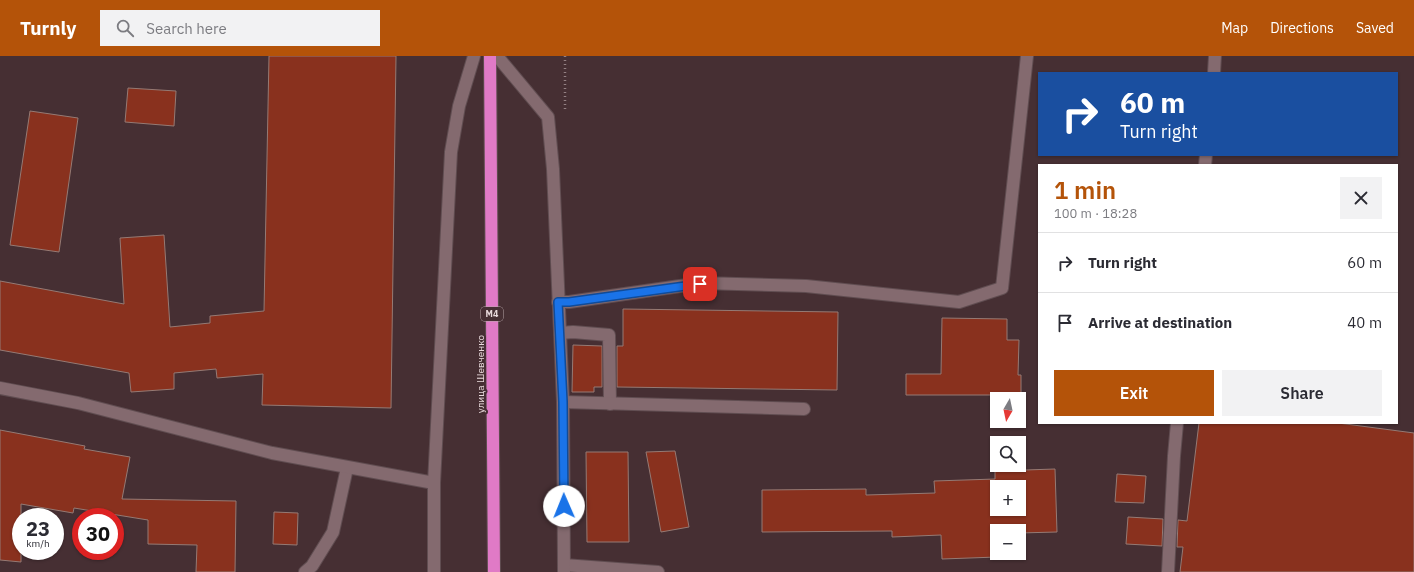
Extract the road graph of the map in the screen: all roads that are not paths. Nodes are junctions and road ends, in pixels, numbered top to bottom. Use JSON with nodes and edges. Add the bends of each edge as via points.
{"nodes":[{"id":1,"x":474,"y":56,"type":"edge"},
{"id":2,"x":490,"y":56,"type":"edge"},
{"id":3,"x":496,"y":56,"type":"edge"},
{"id":4,"x":1027,"y":56,"type":"edge"},
{"id":5,"x":1215,"y":56,"type":"edge"},
{"id":6,"x":1214,"y":72,"type":"edge"},
{"id":7,"x":558,"y":302,"type":"junction"},
{"id":8,"x":560,"y":333,"type":"junction"},
{"id":9,"x":0,"y":388,"type":"edge"},
{"id":10,"x":563,"y":402,"type":"junction"},
{"id":11,"x":610,"y":404,"type":"junction"},
{"id":12,"x":804,"y":410,"type":"dead end"},
{"id":13,"x":1177,"y":424,"type":"edge"},
{"id":14,"x":347,"y":468,"type":"junction"},
{"id":15,"x":434,"y":483,"type":"junction"},
{"id":16,"x":564,"y":568,"type":"edge"},
{"id":17,"x":305,"y":572,"type":"edge"},
{"id":18,"x":434,"y":572,"type":"edge"},
{"id":19,"x":494,"y":572,"type":"edge"},
{"id":20,"x":658,"y":572,"type":"edge"},
{"id":21,"x":1168,"y":572,"type":"edge"}],
"edges":[{"from":1,"to":15,"type":"street","via":[[459,106],[451,152]]},
{"from":2,"to":19,"type":"highway","name":"улица Шевченко","number":"M4"},
{"from":3,"to":7,"type":"street","via":[[548,117],[553,169]]},
{"from":4,"to":7,"type":"street","via":[[1002,288],[959,302],[806,286],[700,284]]},
{"from":5,"to":6,"type":"street"},
{"from":7,"to":8,"type":"street"},
{"from":8,"to":10,"type":"street"},
{"from":8,"to":11,"type":"street","via":[[609,335]]},
{"from":9,"to":14,"type":"street","via":[[78,403],[272,452]]},
{"from":10,"to":11,"type":"street"},
{"from":10,"to":16,"type":"street"},
{"from":11,"to":12,"type":"street"},
{"from":13,"to":21,"type":"street"},
{"from":14,"to":15,"type":"street"},
{"from":14,"to":17,"type":"street","via":[[333,532],[312,566]]},
{"from":15,"to":18,"type":"street"},
{"from":16,"to":20,"type":"street"}]}
